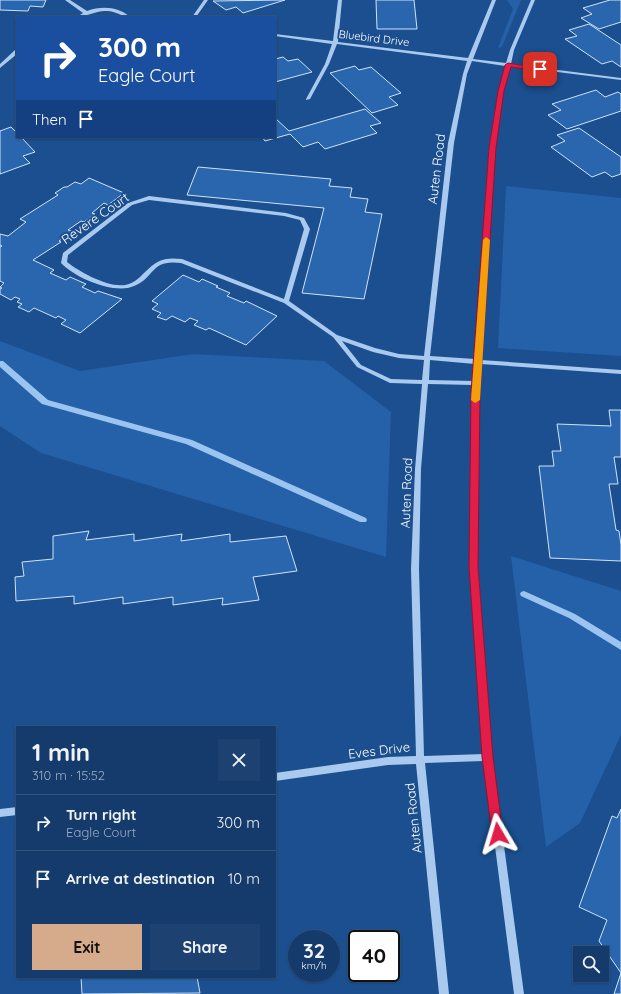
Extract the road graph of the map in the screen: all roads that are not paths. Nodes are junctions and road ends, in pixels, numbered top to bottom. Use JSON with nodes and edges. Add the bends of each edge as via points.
{"nodes":[{"id":1,"x":68,"y":0,"type":"edge"},
{"id":2,"x":206,"y":0,"type":"edge"},
{"id":3,"x":340,"y":0,"type":"edge"},
{"id":4,"x":494,"y":0,"type":"edge"},
{"id":5,"x":533,"y":0,"type":"edge"},
{"id":6,"x":86,"y":13,"type":"junction"},
{"id":7,"x":81,"y":16,"type":"edge"},
{"id":8,"x":127,"y":16,"type":"edge"},
{"id":9,"x":195,"y":16,"type":"edge"},
{"id":10,"x":276,"y":35,"type":"edge"},
{"id":11,"x":335,"y":43,"type":"junction"},
{"id":12,"x":16,"y":53,"type":"edge"},
{"id":13,"x":470,"y":60,"type":"junction"},
{"id":14,"x":508,"y":65,"type":"junction"},
{"id":15,"x":0,"y":67,"type":"edge"},
{"id":16,"x":621,"y":79,"type":"edge"},
{"id":17,"x":308,"y":100,"type":"dead end"},
{"id":18,"x":286,"y":302,"type":"junction"},
{"id":19,"x":335,"y":336,"type":"junction"},
{"id":20,"x":427,"y":359,"type":"junction"},
{"id":21,"x":478,"y":362,"type":"junction"},
{"id":22,"x":621,"y":372,"type":"edge"},
{"id":23,"x":426,"y":382,"type":"junction"},
{"id":24,"x":476,"y":383,"type":"junction"},
{"id":25,"x":488,"y":757,"type":"junction"},
{"id":26,"x":420,"y":759,"type":"junction"},
{"id":27,"x":276,"y":777,"type":"edge"},
{"id":28,"x":16,"y":811,"type":"edge"},
{"id":29,"x":0,"y":814,"type":"edge"},
{"id":30,"x":444,"y":994,"type":"edge"},
{"id":31,"x":519,"y":994,"type":"edge"}],
"edges":[{"from":1,"to":6,"type":"street"},
{"from":2,"to":9,"type":"street"},
{"from":3,"to":11,"type":"street"},
{"from":4,"to":13,"type":"street","name":"Auten Road"},
{"from":5,"to":14,"type":"street"},
{"from":6,"to":7,"type":"street"},
{"from":6,"to":8,"type":"street","via":[[110,10]]},
{"from":10,"to":11,"type":"street","name":"Bluebird Drive"},
{"from":11,"to":13,"type":"street","name":"Bluebird Drive"},
{"from":11,"to":17,"type":"street"},
{"from":12,"to":15,"type":"street"},
{"from":13,"to":14,"type":"street","name":"Bluebird Drive"},
{"from":13,"to":20,"type":"street","name":"Auten Road","via":[[450,143]]},
{"from":14,"to":16,"type":"street","name":"Bluebird Drive"},
{"from":14,"to":21,"type":"street","via":[[492,148]]},
{"from":18,"to":18,"type":"street","name":"Revere Court","via":[[307,229],[302,219],[284,214],[149,198],[130,204],[65,254],[64,263],[72,269],[110,286],[131,285],[157,263],[170,258]]},
{"from":18,"to":19,"type":"street","name":"Revere Court"},
{"from":19,"to":20,"type":"street","name":"Revere Court","via":[[373,350]]},
{"from":19,"to":23,"type":"street","name":"Revere Court","via":[[359,366],[390,381]]},
{"from":20,"to":21,"type":"street","name":"Revere Court"},
{"from":20,"to":23,"type":"street","name":"Auten Road"},
{"from":21,"to":22,"type":"street","name":"Revere Court"},
{"from":21,"to":24,"type":"street"},
{"from":23,"to":24,"type":"street","name":"Revere Court"},
{"from":23,"to":26,"type":"street","name":"Auten Road","via":[[418,469],[415,569]]},
{"from":24,"to":25,"type":"street","via":[[474,567]]},
{"from":25,"to":26,"type":"street","name":"Eves Drive"},
{"from":25,"to":31,"type":"street"},
{"from":26,"to":27,"type":"street","name":"Eves Drive"},
{"from":26,"to":30,"type":"street","name":"Auten Road"},
{"from":28,"to":29,"type":"street"}]}
